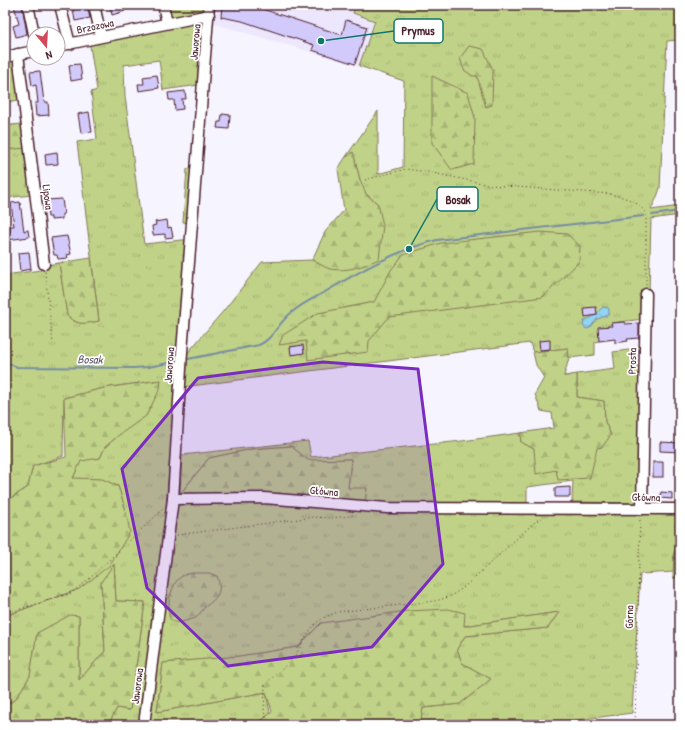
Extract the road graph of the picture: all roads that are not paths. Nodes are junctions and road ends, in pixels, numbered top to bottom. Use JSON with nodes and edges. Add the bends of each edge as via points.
{"nodes":[{"id":1,"x":28,"y":5,"type":"edge"},
{"id":2,"x":60,"y":5,"type":"edge"},
{"id":3,"x":94,"y":5,"type":"edge"},
{"id":4,"x":163,"y":5,"type":"edge"},
{"id":5,"x":209,"y":10,"type":"edge"},
{"id":6,"x":167,"y":23,"type":"junction"},
{"id":7,"x":32,"y":26,"type":"edge"},
{"id":8,"x":101,"y":36,"type":"junction"},
{"id":9,"x":70,"y":44,"type":"junction"},
{"id":10,"x":66,"y":45,"type":"edge"},
{"id":11,"x":26,"y":52,"type":"edge"},
{"id":12,"x":18,"y":54,"type":"junction"},
{"id":13,"x":5,"y":57,"type":"edge"},
{"id":14,"x":44,"y":264,"type":"road end"},
{"id":15,"x":646,"y":294,"type":"road end"},
{"id":16,"x":173,"y":499,"type":"junction"},
{"id":17,"x":641,"y":509,"type":"junction"},
{"id":18,"x":680,"y":509,"type":"edge"},
{"id":19,"x":144,"y":725,"type":"edge"}],
"edges":[{"from":1,"to":7,"type":"street"},
{"from":2,"to":9,"type":"street"},
{"from":3,"to":8,"type":"street"},
{"from":4,"to":6,"type":"street"},
{"from":5,"to":6,"type":"street","name":"Brzozowa"},
{"from":5,"to":16,"type":"street","name":"Jaworowa"},
{"from":6,"to":8,"type":"street","name":"Brzozowa"},
{"from":8,"to":9,"type":"street","name":"Brzozowa"},
{"from":9,"to":10,"type":"street","name":"Brzozowa"},
{"from":11,"to":12,"type":"street"},
{"from":12,"to":13,"type":"street"},
{"from":12,"to":14,"type":"street","name":"Lipowa"},
{"from":15,"to":17,"type":"street","name":"Prosta"},
{"from":16,"to":17,"type":"street","name":"Główna","via":[[264,498],[387,508]]},
{"from":16,"to":19,"type":"street","name":"Jaworowa"},
{"from":17,"to":18,"type":"street","name":"Główna"}]}
